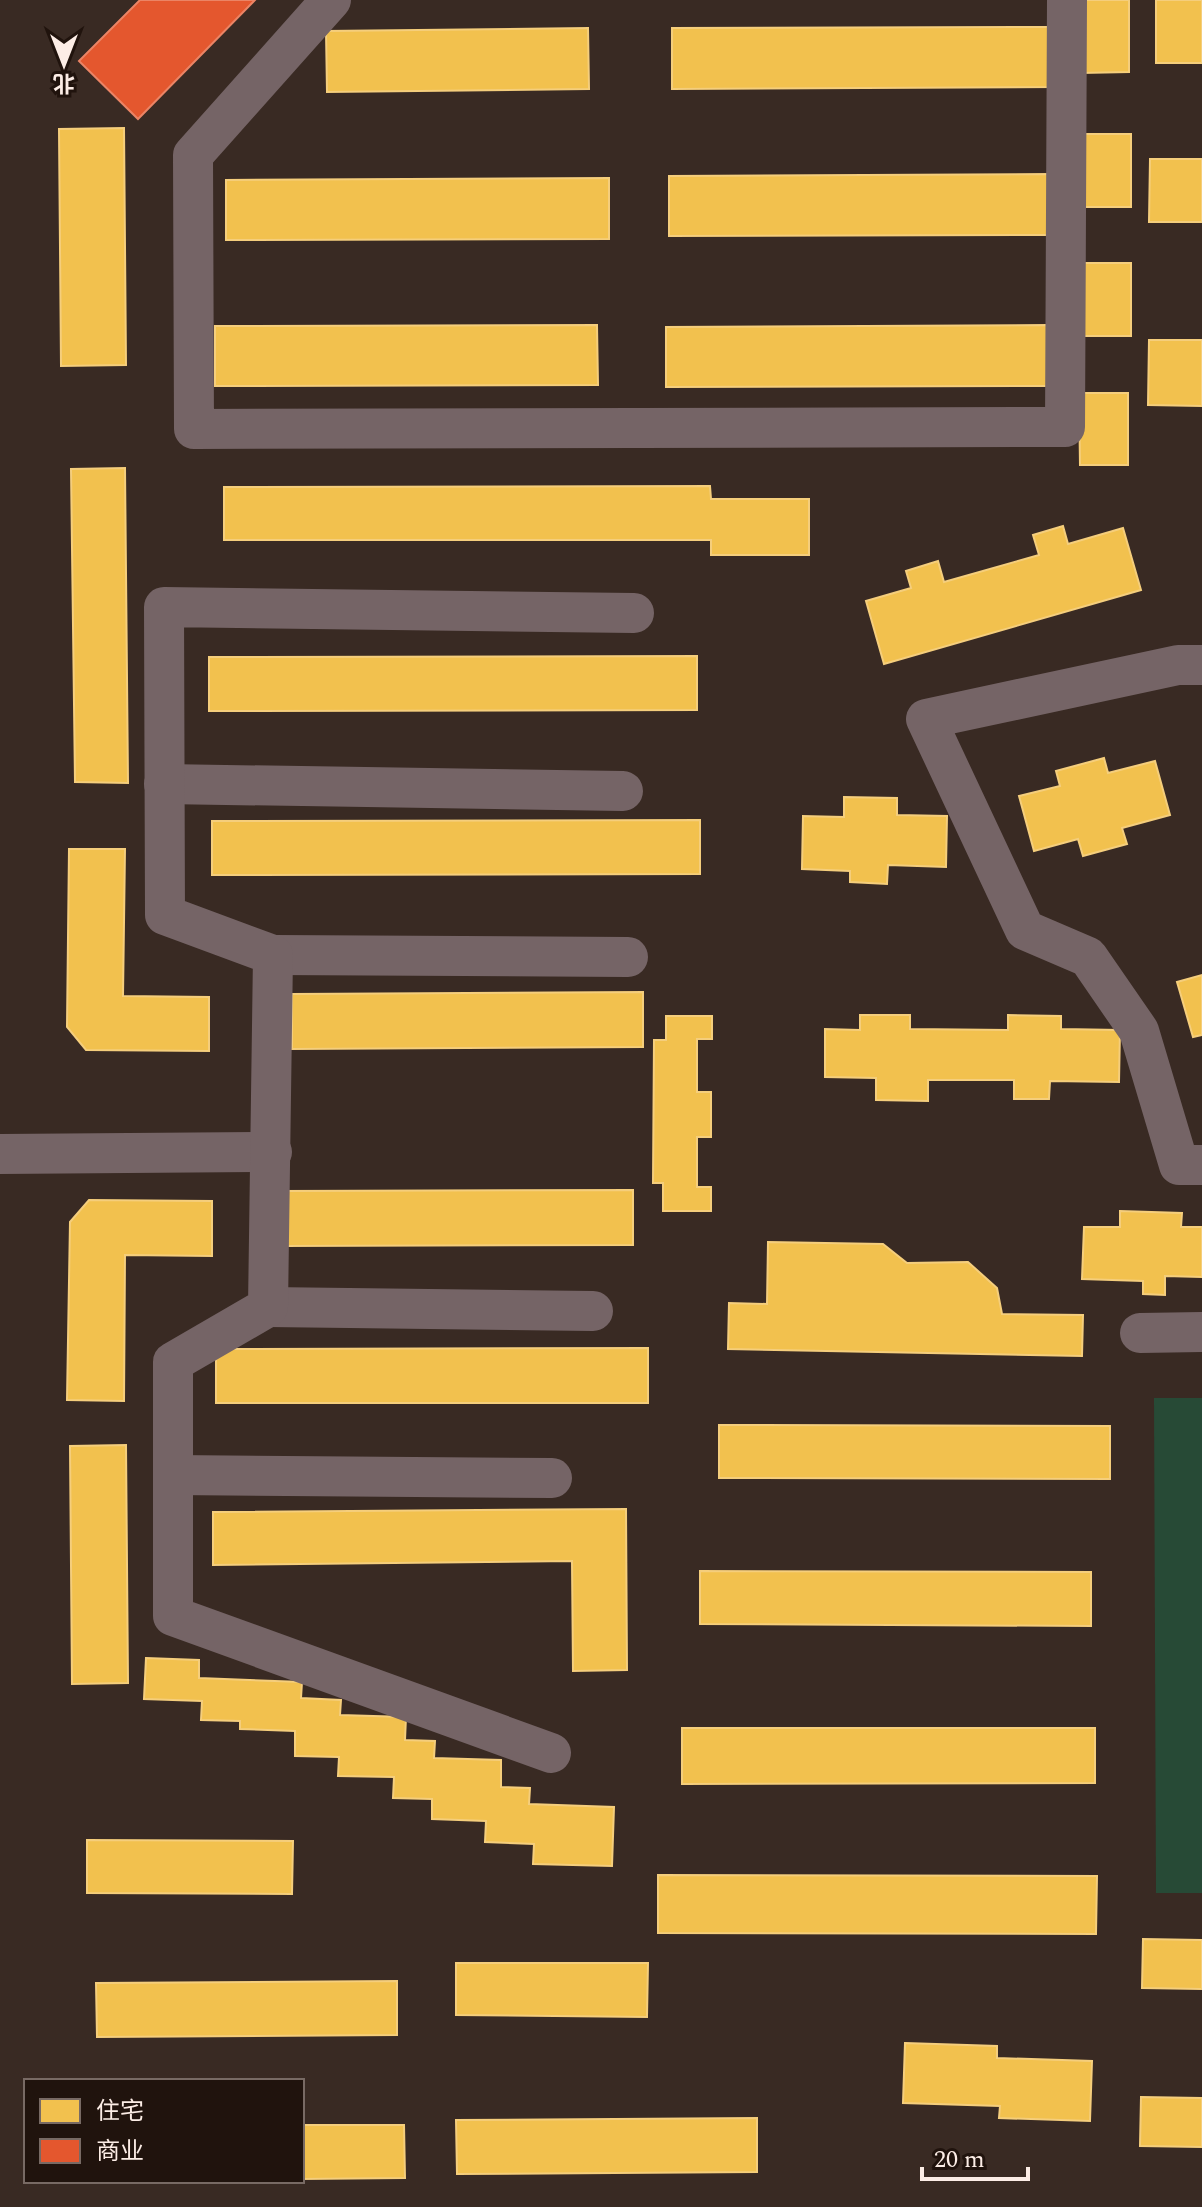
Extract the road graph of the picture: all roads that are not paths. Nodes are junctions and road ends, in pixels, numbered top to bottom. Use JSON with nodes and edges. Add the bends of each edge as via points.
{"nodes":[{"id":1,"x":331,"y":0,"type":"edge"},
{"id":2,"x":1067,"y":0,"type":"edge"},
{"id":3,"x":634,"y":613,"type":"dead end"},
{"id":4,"x":1202,"y":665,"type":"edge"},
{"id":5,"x":164,"y":784,"type":"junction"},
{"id":6,"x":623,"y":791,"type":"dead end"},
{"id":7,"x":273,"y":955,"type":"junction"},
{"id":8,"x":628,"y":957,"type":"dead end"},
{"id":9,"x":272,"y":1152,"type":"junction"},
{"id":10,"x":0,"y":1154,"type":"edge"},
{"id":11,"x":1202,"y":1165,"type":"edge"},
{"id":12,"x":268,"y":1307,"type":"junction"},
{"id":13,"x":593,"y":1311,"type":"dead end"},
{"id":14,"x":1202,"y":1332,"type":"edge"},
{"id":15,"x":1140,"y":1333,"type":"dead end"},
{"id":16,"x":173,"y":1475,"type":"junction"},
{"id":17,"x":552,"y":1478,"type":"dead end"},
{"id":18,"x":551,"y":1753,"type":"dead end"}],
"edges":[{"from":1,"to":2,"type":"street","via":[[193,155],[194,429],[1065,427]]},
{"from":3,"to":5,"type":"street","via":[[164,607]]},
{"from":4,"to":11,"type":"street","via":[[1178,665],[926,719],[1025,930],[1088,957],[1139,1031],[1179,1165]]},
{"from":5,"to":6,"type":"street"},
{"from":5,"to":7,"type":"street","via":[[165,915]]},
{"from":7,"to":8,"type":"street"},
{"from":7,"to":9,"type":"street"},
{"from":9,"to":10,"type":"street"},
{"from":9,"to":12,"type":"street"},
{"from":12,"to":13,"type":"street"},
{"from":12,"to":16,"type":"street","via":[[173,1362]]},
{"from":14,"to":15,"type":"street"},
{"from":16,"to":17,"type":"street"},
{"from":16,"to":18,"type":"street","via":[[173,1616]]}]}
